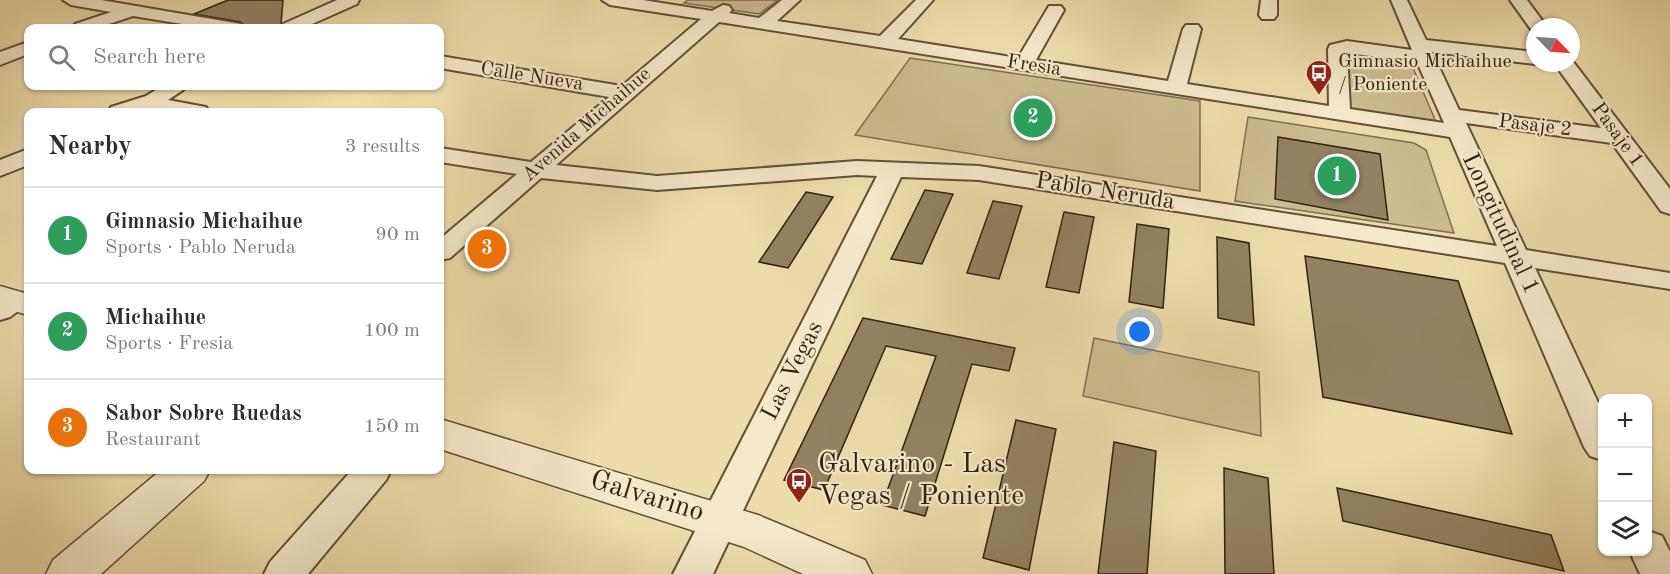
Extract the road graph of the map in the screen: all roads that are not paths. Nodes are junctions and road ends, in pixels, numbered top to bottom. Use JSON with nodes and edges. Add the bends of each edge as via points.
{"nodes":[{"id":1,"x":71,"y":0,"type":"edge"},
{"id":2,"x":351,"y":0,"type":"edge"},
{"id":3,"x":610,"y":0,"type":"edge"},
{"id":4,"x":736,"y":0,"type":"edge"},
{"id":5,"x":792,"y":0,"type":"edge"},
{"id":6,"x":926,"y":0,"type":"edge"},
{"id":7,"x":1399,"y":0,"type":"edge"},
{"id":8,"x":1518,"y":0,"type":"edge"},
{"id":9,"x":672,"y":4,"type":"edge"},
{"id":10,"x":132,"y":10,"type":"junction"},
{"id":11,"x":1055,"y":10,"type":"dead end"},
{"id":12,"x":714,"y":16,"type":"junction"},
{"id":13,"x":1531,"y":18,"type":"edge"},
{"id":14,"x":92,"y":24,"type":"edge"},
{"id":15,"x":212,"y":24,"type":"edge"},
{"id":16,"x":298,"y":24,"type":"edge"},
{"id":17,"x":762,"y":24,"type":"junction"},
{"id":18,"x":1192,"y":29,"type":"dead end"},
{"id":19,"x":884,"y":43,"type":"junction"},
{"id":20,"x":24,"y":50,"type":"edge"},
{"id":21,"x":1422,"y":51,"type":"junction"},
{"id":22,"x":1526,"y":57,"type":"edge"},
{"id":23,"x":0,"y":60,"type":"edge"},
{"id":24,"x":444,"y":63,"type":"edge"},
{"id":25,"x":1024,"y":64,"type":"junction"},
{"id":26,"x":24,"y":66,"type":"edge"},
{"id":27,"x":1571,"y":72,"type":"edge"},
{"id":28,"x":1176,"y":88,"type":"junction"},
{"id":29,"x":164,"y":93,"type":"edge"},
{"id":30,"x":625,"y":93,"type":"junction"},
{"id":31,"x":129,"y":108,"type":"edge"},
{"id":32,"x":176,"y":108,"type":"edge"},
{"id":33,"x":1340,"y":114,"type":"junction"},
{"id":34,"x":1455,"y":124,"type":"junction"},
{"id":35,"x":1619,"y":137,"type":"junction"},
{"id":36,"x":444,"y":156,"type":"edge"},
{"id":37,"x":24,"y":158,"type":"edge"},
{"id":38,"x":893,"y":168,"type":"junction"},
{"id":39,"x":0,"y":169,"type":"edge"},
{"id":40,"x":535,"y":170,"type":"junction"},
{"id":41,"x":1670,"y":206,"type":"edge"},
{"id":42,"x":444,"y":249,"type":"edge"},
{"id":43,"x":1516,"y":257,"type":"junction"},
{"id":44,"x":1670,"y":281,"type":"edge"},
{"id":45,"x":444,"y":435,"type":"edge"},
{"id":46,"x":1598,"y":438,"type":"edge"},
{"id":47,"x":184,"y":474,"type":"edge"},
{"id":48,"x":370,"y":474,"type":"edge"},
{"id":49,"x":719,"y":519,"type":"junction"},
{"id":50,"x":1651,"y":556,"type":"edge"},
{"id":51,"x":69,"y":574,"type":"edge"},
{"id":52,"x":284,"y":574,"type":"edge"},
{"id":53,"x":693,"y":574,"type":"edge"},
{"id":54,"x":849,"y":574,"type":"edge"},
{"id":55,"x":1660,"y":574,"type":"edge"}],
"edges":[{"from":1,"to":10,"type":"street"},
{"from":2,"to":16,"type":"street"},
{"from":3,"to":9,"type":"street","name":"Fresia"},
{"from":4,"to":12,"type":"street","name":"Avenida Michaihue"},
{"from":5,"to":17,"type":"street"},
{"from":6,"to":19,"type":"street"},
{"from":7,"to":21,"type":"street","name":"Longitudinal 1"},
{"from":8,"to":13,"type":"street"},
{"from":9,"to":12,"type":"street","name":"Fresia"},
{"from":10,"to":14,"type":"street"},
{"from":10,"to":15,"type":"street"},
{"from":11,"to":25,"type":"street"},
{"from":12,"to":17,"type":"street","name":"Fresia"},
{"from":12,"to":30,"type":"street","name":"Avenida Michaihue"},
{"from":17,"to":19,"type":"street","name":"Fresia"},
{"from":18,"to":28,"type":"street"},
{"from":19,"to":25,"type":"street","name":"Fresia"},
{"from":20,"to":23,"type":"street"},
{"from":21,"to":22,"type":"street"},
{"from":21,"to":33,"type":"street","via":[[1337,49]]},
{"from":21,"to":34,"type":"street","name":"Longitudinal 1"},
{"from":23,"to":26,"type":"street"},
{"from":24,"to":30,"type":"street","name":"Calle Nueva"},
{"from":25,"to":28,"type":"street","name":"Fresia"},
{"from":27,"to":35,"type":"street","name":"Pasaje 1"},
{"from":28,"to":33,"type":"street","name":"Fresia"},
{"from":29,"to":31,"type":"street"},
{"from":29,"to":32,"type":"street","via":[[159,105]]},
{"from":30,"to":40,"type":"street","name":"Avenida Michaihue"},
{"from":33,"to":34,"type":"street","name":"Fresia"},
{"from":34,"to":35,"type":"street","name":"Pasaje 2"},
{"from":34,"to":43,"type":"street","name":"Longitudinal 1"},
{"from":35,"to":41,"type":"street","name":"Pasaje 1"},
{"from":36,"to":40,"type":"street","name":"Pablo Neruda"},
{"from":37,"to":39,"type":"street"},
{"from":38,"to":40,"type":"street","name":"Pablo Neruda","via":[[657,183]]},
{"from":38,"to":43,"type":"street","name":"Pablo Neruda","via":[[999,176]]},
{"from":38,"to":49,"type":"street","name":"Las Vegas"},
{"from":40,"to":42,"type":"street","name":"Avenida Michaihue"},
{"from":43,"to":44,"type":"street","name":"Pablo Neruda"},
{"from":43,"to":46,"type":"street","name":"Longitudinal 1"},
{"from":45,"to":49,"type":"street","name":"Galvarino"},
{"from":47,"to":51,"type":"street"},
{"from":48,"to":52,"type":"street"},
{"from":49,"to":53,"type":"street","name":"Las Vegas"},
{"from":49,"to":54,"type":"street","name":"Galvarino"},
{"from":50,"to":55,"type":"street"}]}
